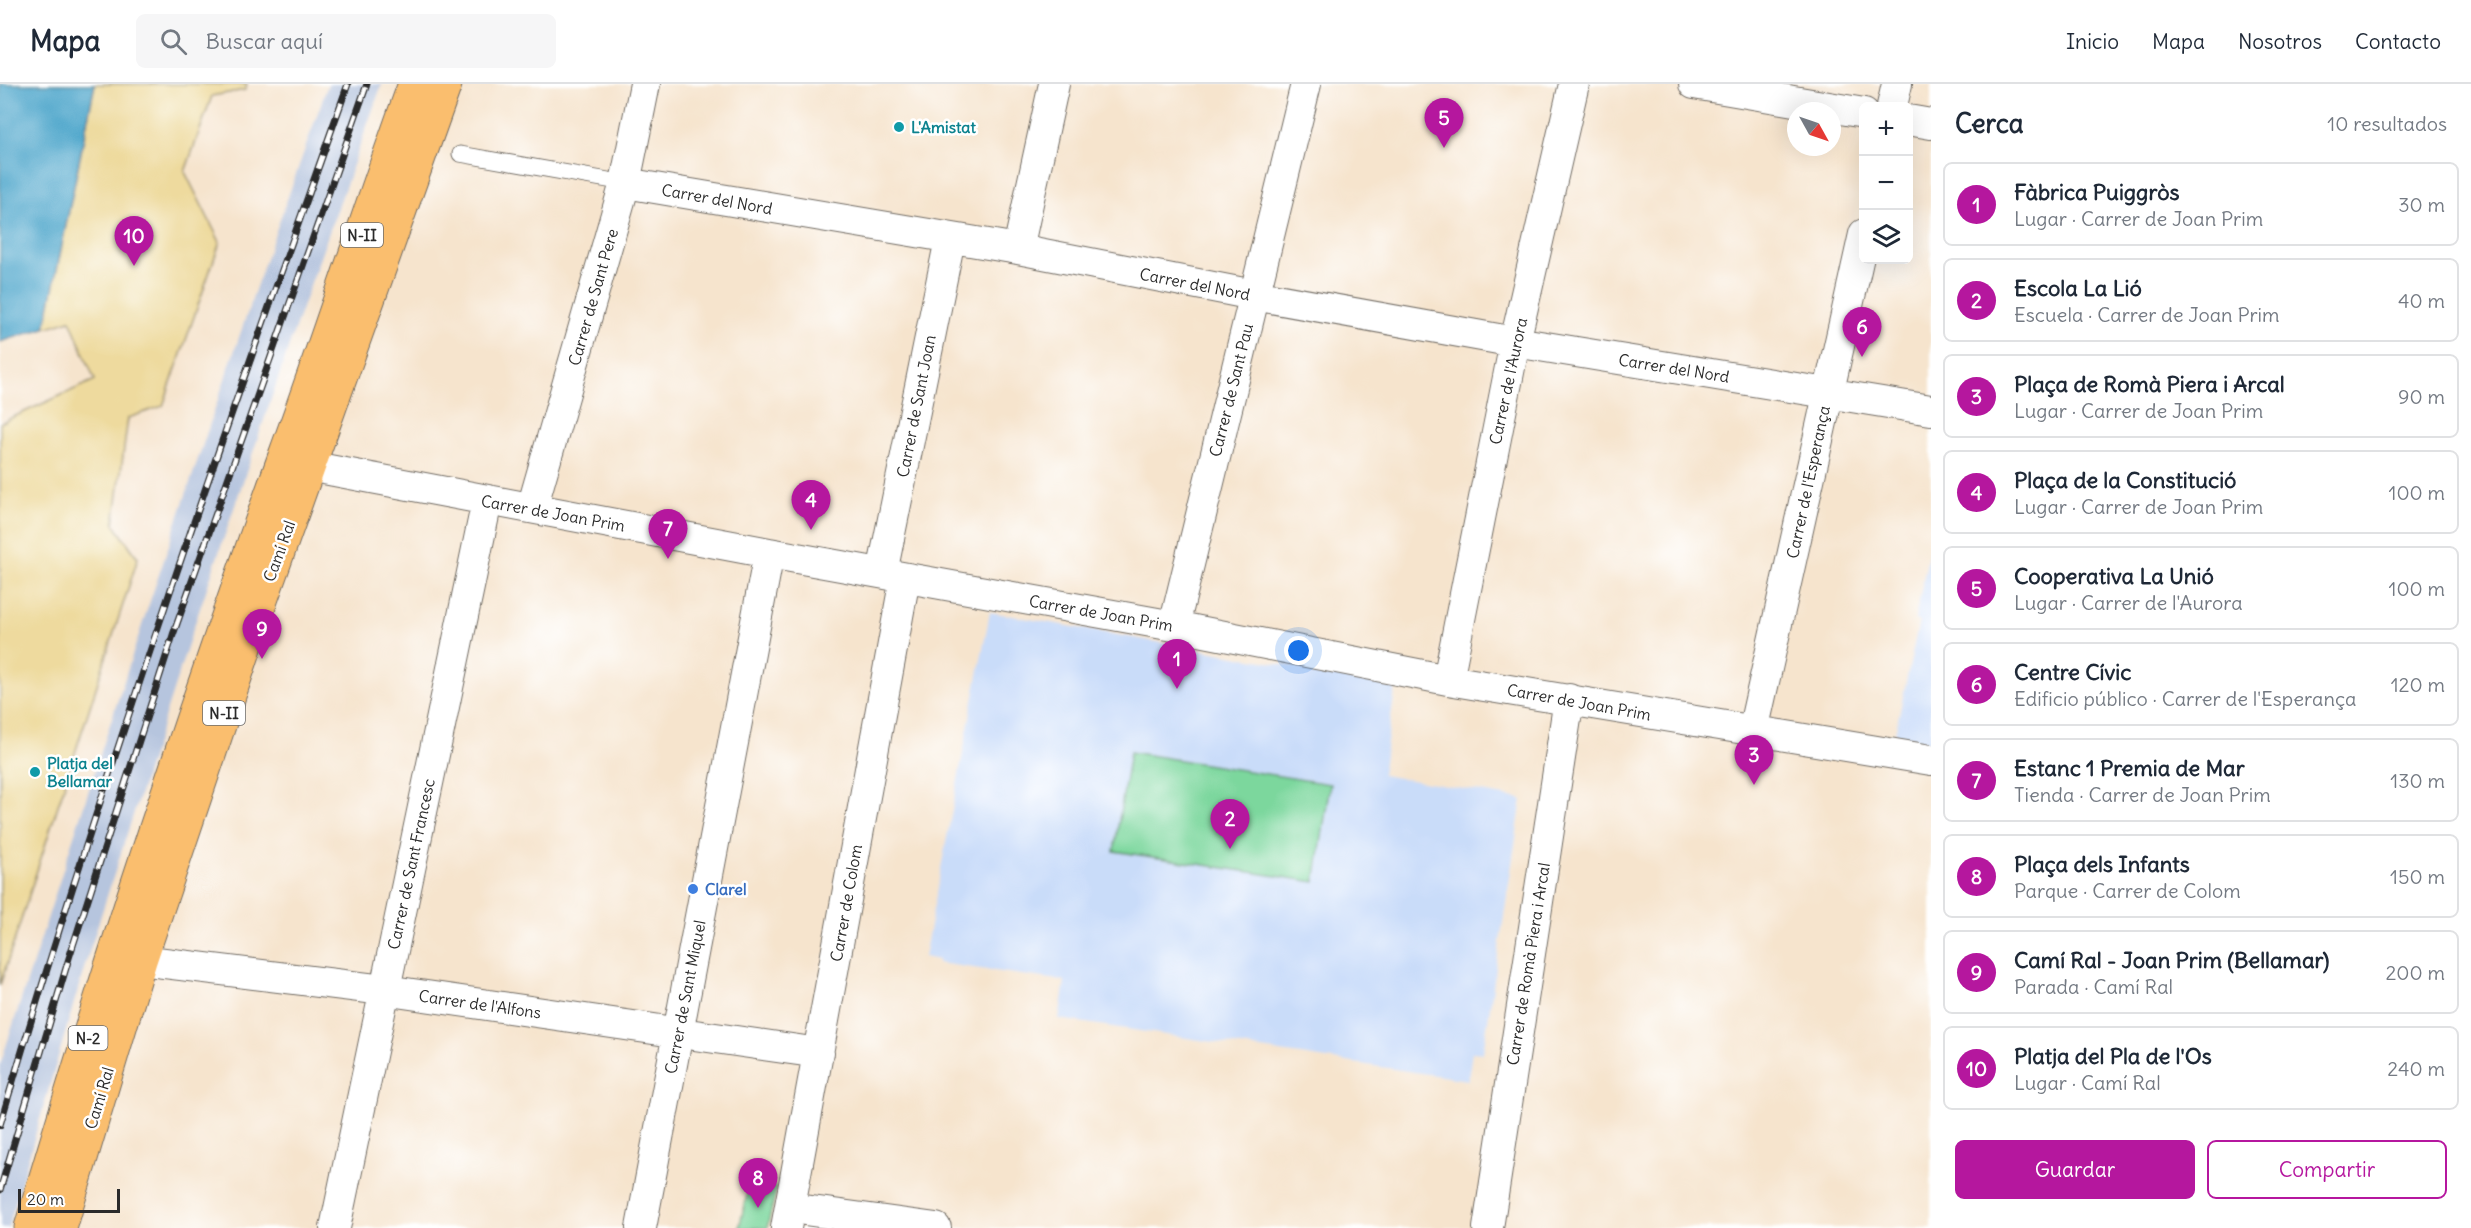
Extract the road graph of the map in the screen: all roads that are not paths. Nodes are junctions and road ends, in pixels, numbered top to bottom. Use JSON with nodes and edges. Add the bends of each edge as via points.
{"nodes":[{"id":1,"x":414,"y":84,"type":"edge"},
{"id":2,"x":445,"y":84,"type":"edge"},
{"id":3,"x":645,"y":84,"type":"edge"},
{"id":4,"x":1054,"y":84,"type":"edge"},
{"id":5,"x":1306,"y":84,"type":"edge"},
{"id":6,"x":1574,"y":84,"type":"edge"},
{"id":7,"x":1694,"y":84,"type":"edge"},
{"id":8,"x":1897,"y":84,"type":"edge"},
{"id":9,"x":1893,"y":102,"type":"edge"},
{"id":10,"x":1859,"y":112,"type":"edge"},
{"id":11,"x":1913,"y":121,"type":"edge"},
{"id":12,"x":1931,"y":124,"type":"edge"},
{"id":13,"x":460,"y":154,"type":"dead end"},
{"id":14,"x":625,"y":183,"type":"junction"},
{"id":15,"x":950,"y":239,"type":"junction"},
{"id":16,"x":1018,"y":249,"type":"junction"},
{"id":17,"x":1859,"y":252,"type":"edge"},
{"id":18,"x":1254,"y":296,"type":"junction"},
{"id":19,"x":1515,"y":342,"type":"junction"},
{"id":20,"x":1827,"y":393,"type":"junction"},
{"id":21,"x":1931,"y":410,"type":"edge"},
{"id":22,"x":308,"y":466,"type":"junction"},
{"id":23,"x":487,"y":501,"type":"junction"},
{"id":24,"x":532,"y":508,"type":"junction"},
{"id":25,"x":769,"y":554,"type":"junction"},
{"id":26,"x":894,"y":576,"type":"junction"},
{"id":27,"x":1174,"y":626,"type":"junction"},
{"id":28,"x":1448,"y":680,"type":"junction"},
{"id":29,"x":1569,"y":699,"type":"junction"},
{"id":30,"x":1753,"y":731,"type":"junction"},
{"id":31,"x":1931,"y":760,"type":"edge"},
{"id":32,"x":149,"y":848,"type":"joint"},
{"id":33,"x":140,"y":960,"type":"junction"},
{"id":34,"x":384,"y":990,"type":"junction"},
{"id":35,"x":679,"y":1032,"type":"junction"},
{"id":36,"x":819,"y":1053,"type":"junction"},
{"id":37,"x":788,"y":1218,"type":"edge"},
{"id":38,"x":31,"y":1228,"type":"edge"},
{"id":39,"x":60,"y":1228,"type":"edge"},
{"id":40,"x":335,"y":1228,"type":"edge"},
{"id":41,"x":641,"y":1228,"type":"edge"},
{"id":42,"x":936,"y":1228,"type":"edge"},
{"id":43,"x":1488,"y":1228,"type":"edge"}],
"edges":[{"from":1,"to":32,"type":"main road","name":"Camí Ral","number":"N-II"},
{"from":2,"to":22,"type":"main road","name":"Camí Ral","number":"N-II"},
{"from":3,"to":14,"type":"street","name":"Carrer de Sant Pere"},
{"from":4,"to":16,"type":"street"},
{"from":5,"to":18,"type":"street","name":"Carrer de Sant Pau"},
{"from":6,"to":19,"type":"street","name":"Carrer de l'Aurora"},
{"from":7,"to":10,"type":"street"},
{"from":8,"to":9,"type":"street"},
{"from":11,"to":12,"type":"street"},
{"from":13,"to":14,"type":"lane","name":"Carrer del Nord"},
{"from":14,"to":15,"type":"street","name":"Carrer del Nord"},
{"from":14,"to":24,"type":"street","name":"Carrer de Sant Pere"},
{"from":15,"to":16,"type":"street","name":"Carrer del Nord"},
{"from":15,"to":26,"type":"street","name":"Carrer de Sant Joan"},
{"from":16,"to":18,"type":"street","name":"Carrer del Nord"},
{"from":17,"to":20,"type":"street","name":"Carrer de l'Esperança"},
{"from":18,"to":19,"type":"street","name":"Carrer del Nord"},
{"from":18,"to":27,"type":"street","name":"Carrer de Sant Pau"},
{"from":19,"to":20,"type":"street","name":"Carrer del Nord"},
{"from":19,"to":28,"type":"street","name":"Carrer de l'Aurora"},
{"from":20,"to":21,"type":"street","name":"Carrer del Nord"},
{"from":20,"to":30,"type":"street","name":"Carrer de l'Esperança"},
{"from":22,"to":23,"type":"street","name":"Carrer de Joan Prim"},
{"from":22,"to":33,"type":"main road","name":"Camí Ral","number":"N-II"},
{"from":23,"to":24,"type":"street","name":"Carrer de Joan Prim"},
{"from":23,"to":34,"type":"street","name":"Carrer de Sant Francesc"},
{"from":24,"to":25,"type":"street","name":"Carrer de Joan Prim"},
{"from":25,"to":26,"type":"street","name":"Carrer de Joan Prim"},
{"from":25,"to":35,"type":"street","name":"Carrer de Sant Miquel"},
{"from":26,"to":27,"type":"street","name":"Carrer de Joan Prim"},
{"from":26,"to":36,"type":"street","name":"Carrer de Colom"},
{"from":27,"to":28,"type":"street","name":"Carrer de Joan Prim"},
{"from":28,"to":29,"type":"street","name":"Carrer de Joan Prim"},
{"from":29,"to":30,"type":"street","name":"Carrer de Joan Prim"},
{"from":29,"to":43,"type":"street","name":"Carrer de Romà Piera i Arcal"},
{"from":30,"to":31,"type":"street","name":"Carrer de Joan Prim"},
{"from":32,"to":38,"type":"main road","name":"Camí Ral","number":"N-2"},
{"from":33,"to":34,"type":"street","name":"Carrer de l'Alfons"},
{"from":33,"to":39,"type":"main road","name":"Camí Ral","number":"N-2"},
{"from":34,"to":35,"type":"street","name":"Carrer de l'Alfons"},
{"from":34,"to":40,"type":"street","name":"Carrer de Sant Francesc"},
{"from":35,"to":36,"type":"street","name":"Carrer de l'Alfons"},
{"from":35,"to":41,"type":"street","name":"Carrer de Sant Miquel"},
{"from":36,"to":37,"type":"street","name":"Carrer de Colom"},
{"from":37,"to":42,"type":"street"}]}
